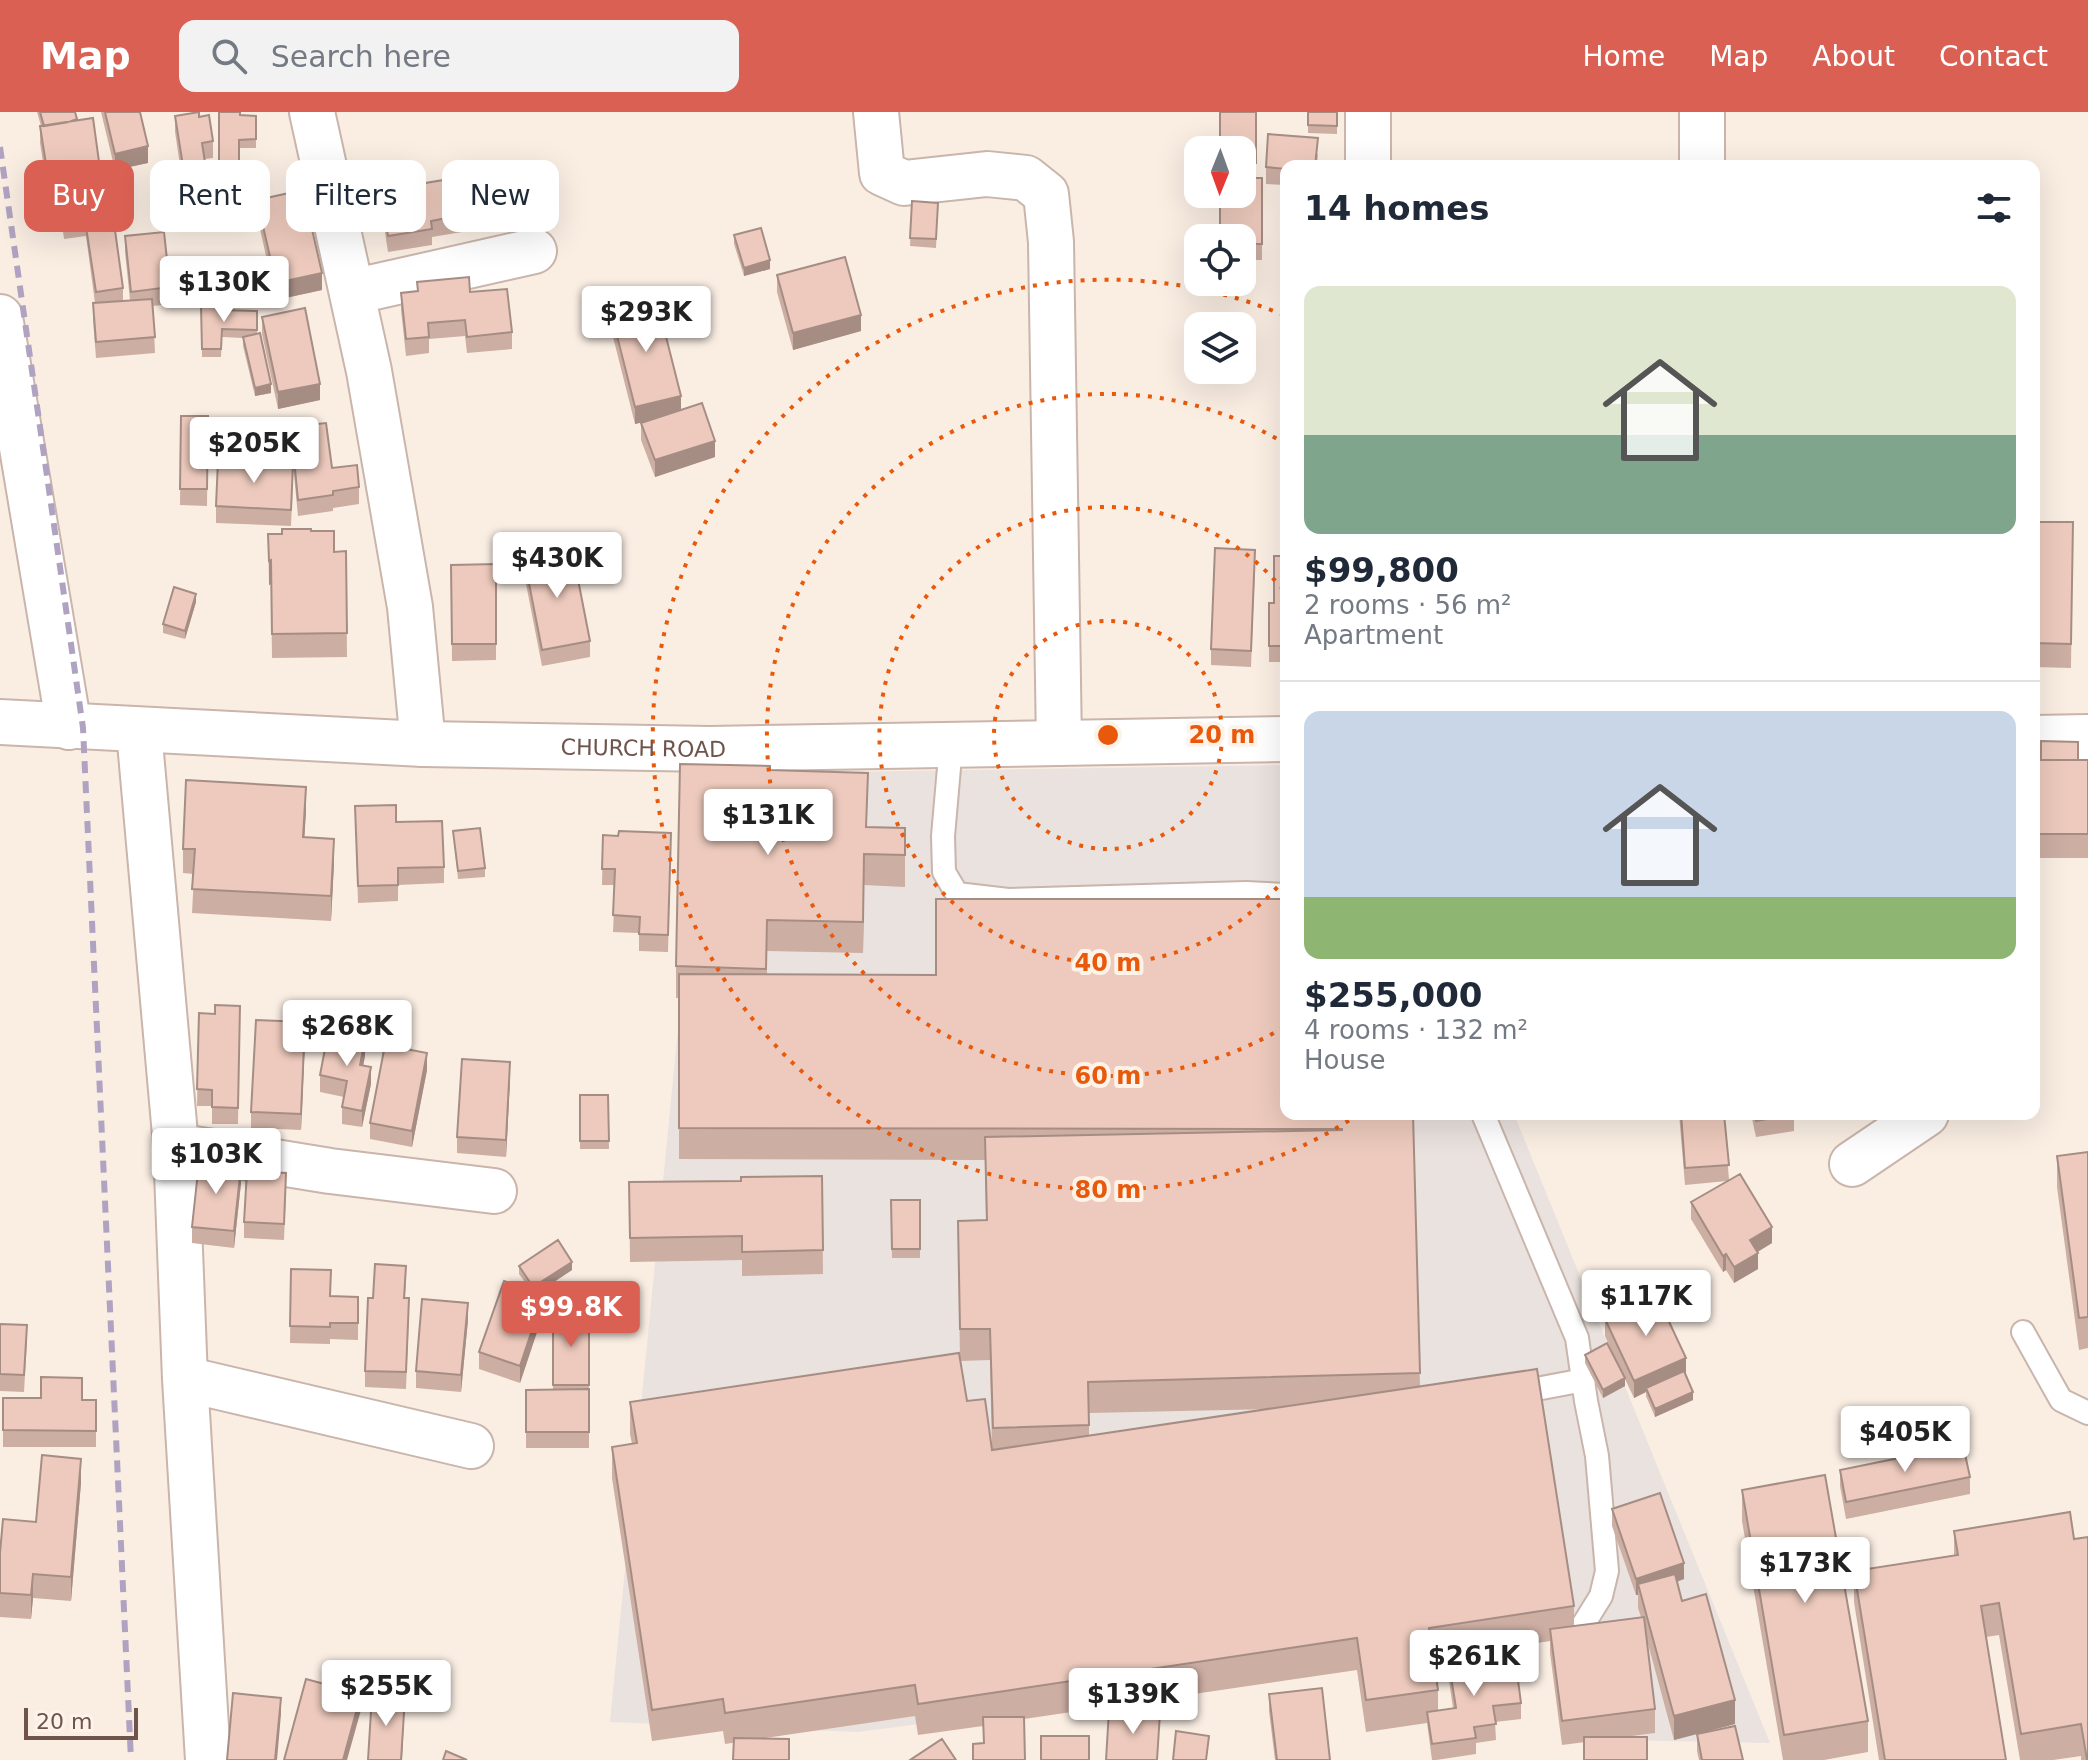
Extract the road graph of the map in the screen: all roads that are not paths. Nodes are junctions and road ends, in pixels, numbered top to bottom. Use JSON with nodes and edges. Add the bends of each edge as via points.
{"nodes":[{"id":1,"x":312,"y":112,"type":"edge"},
{"id":2,"x":876,"y":112,"type":"edge"},
{"id":3,"x":1368,"y":112,"type":"edge"},
{"id":4,"x":1702,"y":112,"type":"edge"},
{"id":5,"x":1368,"y":160,"type":"edge"},
{"id":6,"x":1702,"y":160,"type":"edge"},
{"id":7,"x":534,"y":251,"type":"dead end"},
{"id":8,"x":352,"y":292,"type":"junction"},
{"id":9,"x":0,"y":317,"type":"edge"},
{"id":10,"x":0,"y":722,"type":"edge"},
{"id":11,"x":69,"y":727,"type":"junction"},
{"id":12,"x":139,"y":731,"type":"junction"},
{"id":13,"x":2088,"y":737,"type":"edge"},
{"id":14,"x":2040,"y":738,"type":"edge"},
{"id":15,"x":1280,"y":739,"type":"edge"},
{"id":16,"x":1059,"y":743,"type":"junction"},
{"id":17,"x":423,"y":744,"type":"junction"},
{"id":18,"x":951,"y":745,"type":"junction"},
{"id":19,"x":1280,"y":895,"type":"edge"},
{"id":20,"x":1486,"y":1120,"type":"edge"},
{"id":21,"x":1917,"y":1120,"type":"edge"},
{"id":22,"x":176,"y":1146,"type":"junction"},
{"id":23,"x":1852,"y":1164,"type":"dead end"},
{"id":24,"x":494,"y":1191,"type":"dead end"},
{"id":25,"x":2023,"y":1332,"type":"dead end"},
{"id":26,"x":185,"y":1379,"type":"junction"},
{"id":27,"x":1584,"y":1380,"type":"junction"},
{"id":28,"x":1485,"y":1398,"type":"edge"},
{"id":29,"x":2088,"y":1413,"type":"edge"},
{"id":30,"x":471,"y":1446,"type":"dead end"},
{"id":31,"x":1583,"y":1625,"type":"edge"},
{"id":32,"x":208,"y":1760,"type":"edge"}],
"edges":[{"from":1,"to":8,"type":"street"},
{"from":2,"to":16,"type":"street","via":[[882,173],[904,183],[987,174],[1026,178],[1046,194]]},
{"from":3,"to":5,"type":"street"},
{"from":4,"to":6,"type":"street"},
{"from":7,"to":8,"type":"street"},
{"from":8,"to":17,"type":"street","via":[[410,607]]},
{"from":9,"to":11,"type":"street"},
{"from":10,"to":11,"type":"street","name":"CHURCH ROAD"},
{"from":11,"to":12,"type":"street","name":"CHURCH ROAD"},
{"from":12,"to":17,"type":"street","name":"CHURCH ROAD"},
{"from":12,"to":22,"type":"street"},
{"from":13,"to":14,"type":"street"},
{"from":15,"to":16,"type":"street","name":"CHURCH ROAD"},
{"from":16,"to":18,"type":"street","name":"CHURCH ROAD"},
{"from":17,"to":18,"type":"street","name":"CHURCH ROAD","via":[[710,749]]},
{"from":18,"to":19,"type":"lane","via":[[944,872],[957,894],[1008,900]]},
{"from":20,"to":27,"type":"lane","via":[[1577,1338]]},
{"from":21,"to":23,"type":"street"},
{"from":22,"to":24,"type":"street"},
{"from":22,"to":26,"type":"street"},
{"from":25,"to":29,"type":"lane","via":[[2061,1400]]},
{"from":26,"to":30,"type":"street"},
{"from":26,"to":32,"type":"street"},
{"from":27,"to":28,"type":"lane"},
{"from":27,"to":31,"type":"lane","via":[[1607,1571],[1601,1596]]}]}
